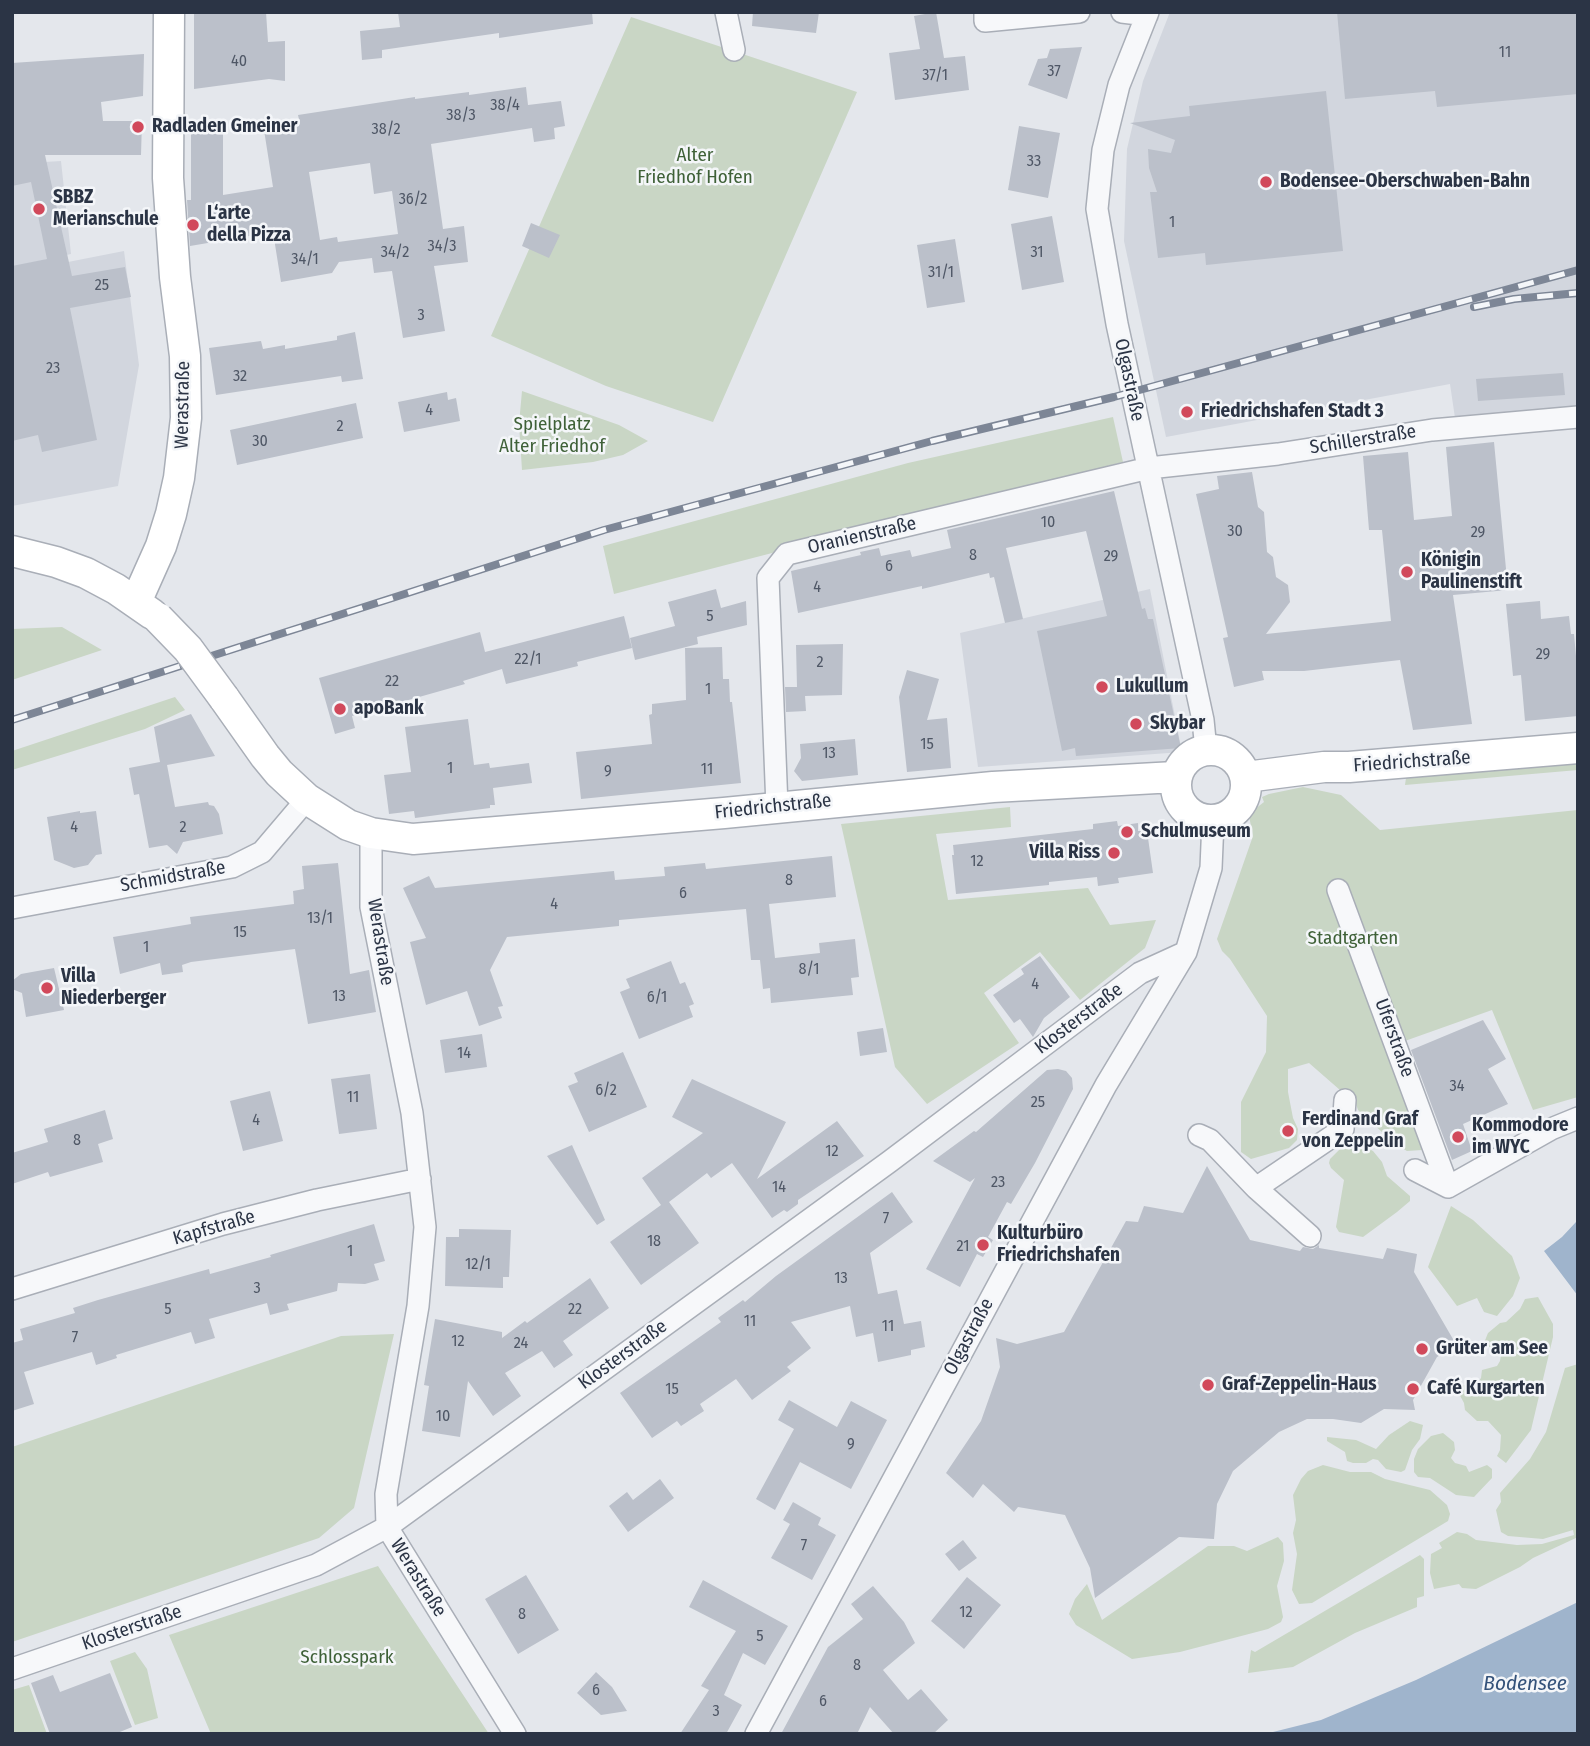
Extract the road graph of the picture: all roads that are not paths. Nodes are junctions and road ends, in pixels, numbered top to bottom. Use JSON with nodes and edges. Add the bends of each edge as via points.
{"nodes":[{"id":1,"x":169,"y":12,"type":"edge"},
{"id":2,"x":726,"y":12,"type":"edge"},
{"id":3,"x":985,"y":12,"type":"edge"},
{"id":4,"x":1079,"y":12,"type":"edge"},
{"id":5,"x":1122,"y":12,"type":"edge"},
{"id":6,"x":1148,"y":14,"type":"edge"},
{"id":7,"x":734,"y":50,"type":"dead end"},
{"id":8,"x":1578,"y":417,"type":"edge"},
{"id":9,"x":1149,"y":468,"type":"junction"},
{"id":10,"x":12,"y":551,"type":"edge"},
{"id":11,"x":147,"y":610,"type":"junction"},
{"id":12,"x":1578,"y":748,"type":"edge"},
{"id":13,"x":1206,"y":750,"type":"junction"},
{"id":14,"x":1175,"y":777,"type":"junction"},
{"id":15,"x":1246,"y":777,"type":"junction"},
{"id":16,"x":307,"y":799,"type":"junction"},
{"id":17,"x":777,"y":799,"type":"junction"},
{"id":18,"x":1213,"y":821,"type":"junction"},
{"id":19,"x":371,"y":833,"type":"junction"},
{"id":20,"x":1338,"y":890,"type":"dead end"},
{"id":21,"x":12,"y":908,"type":"edge"},
{"id":22,"x":1186,"y":952,"type":"junction"},
{"id":23,"x":1345,"y":1100,"type":"dead end"},
{"id":24,"x":1578,"y":1118,"type":"edge"},
{"id":25,"x":1199,"y":1135,"type":"dead end"},
{"id":26,"x":1415,"y":1170,"type":"dead end"},
{"id":27,"x":420,"y":1179,"type":"junction"},
{"id":28,"x":1448,"y":1187,"type":"junction"},
{"id":29,"x":1256,"y":1188,"type":"junction"},
{"id":30,"x":1310,"y":1236,"type":"dead end"},
{"id":31,"x":12,"y":1289,"type":"edge"},
{"id":32,"x":387,"y":1527,"type":"junction"},
{"id":33,"x":12,"y":1670,"type":"edge"},
{"id":34,"x":515,"y":1734,"type":"edge"},
{"id":35,"x":756,"y":1734,"type":"edge"}],
"edges":[{"from":1,"to":11,"type":"main road","name":"Werastraße","via":[[168,178],[185,356],[186,418],[179,478]]},
{"from":2,"to":7,"type":"street"},
{"from":3,"to":4,"type":"street","via":[[985,21]]},
{"from":5,"to":6,"type":"street"},
{"from":6,"to":9,"type":"street","name":"Olgastraße","via":[[1119,85],[1103,150],[1097,209],[1116,324]]},
{"from":8,"to":9,"type":"street","name":"Schillerstraße","via":[[1432,430]]},
{"from":9,"to":13,"type":"street","name":"Olgastraße"},
{"from":9,"to":17,"type":"street","name":"Oranienstraße","via":[[787,554],[768,578]]},
{"from":10,"to":11,"type":"main road","via":[[86,573]]},
{"from":11,"to":16,"type":"main road","bridge":true,"via":[[188,649],[265,756]]},
{"from":12,"to":15,"type":"main road","name":"Friedrichstraße"},
{"from":13,"to":14,"type":"main road","via":[[1185,761]]},
{"from":13,"to":15,"type":"main road","via":[[1231,756]]},
{"from":14,"to":17,"type":"main road","name":"Friedrichstraße"},
{"from":14,"to":18,"type":"main road","via":[[1181,806],[1201,820]]},
{"from":15,"to":18,"type":"main road","via":[[1243,801],[1236,811]]},
{"from":16,"to":19,"type":"main road","via":[[330,816]]},
{"from":16,"to":21,"type":"street","name":"Schmidstraße","via":[[262,852],[232,867]]},
{"from":17,"to":19,"type":"main road","name":"Friedrichstraße","via":[[413,839]]},
{"from":18,"to":22,"type":"street","name":"Olgastraße","via":[[1210,868]]},
{"from":19,"to":27,"type":"street","name":"Werastraße","via":[[371,907],[412,1113]]},
{"from":20,"to":28,"type":"street","name":"Uferstraße"},
{"from":22,"to":32,"type":"street","name":"Klosterstraße","via":[[1140,972],[889,1162]]},
{"from":22,"to":35,"type":"street","name":"Olgastraße","via":[[1093,1108]]},
{"from":23,"to":29,"type":"street","via":[[1343,1129]]},
{"from":24,"to":28,"type":"street"},
{"from":25,"to":29,"type":"street","via":[[1210,1140]]},
{"from":26,"to":28,"type":"street"},
{"from":27,"to":31,"type":"street","name":"Kapfstraße","via":[[223,1224]]},
{"from":27,"to":32,"type":"street","name":"Werastraße","via":[[425,1227],[418,1306],[386,1494]]},
{"from":29,"to":30,"type":"street"},
{"from":32,"to":33,"type":"street","name":"Klosterstraße","via":[[316,1565]]},
{"from":32,"to":34,"type":"street","name":"Werastraße"}]}
